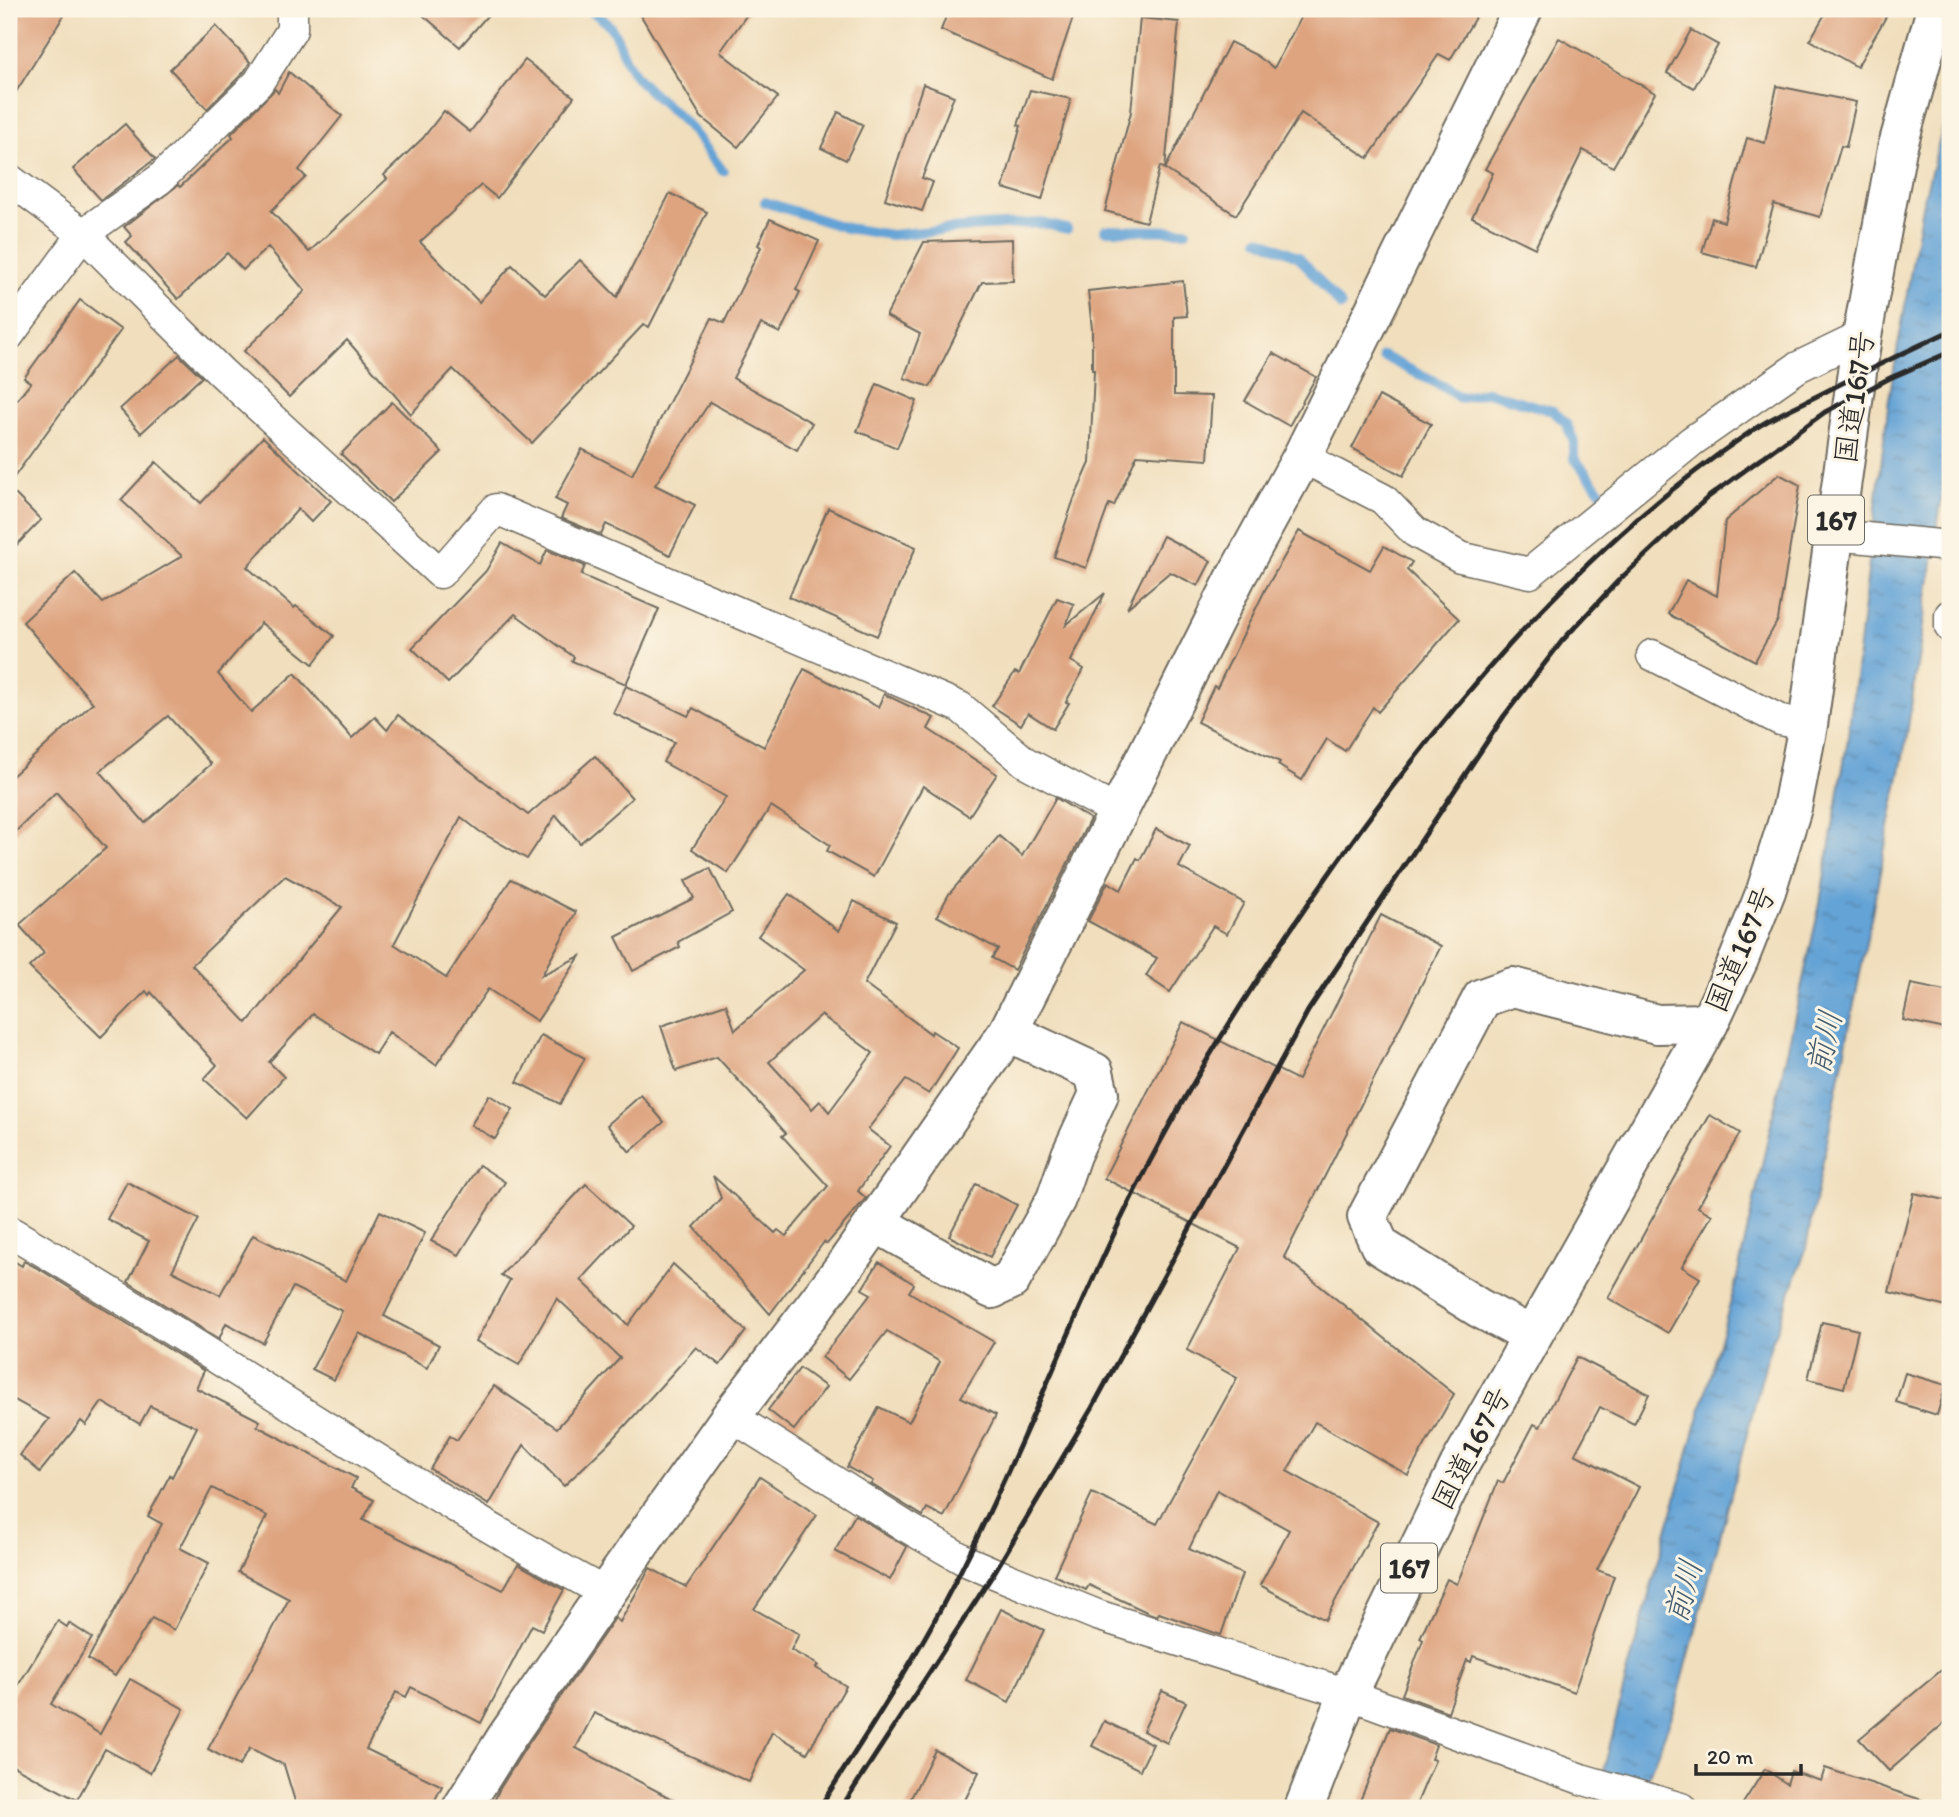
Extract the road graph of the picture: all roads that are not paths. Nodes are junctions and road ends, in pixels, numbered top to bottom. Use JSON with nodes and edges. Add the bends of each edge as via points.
{"nodes":[{"id":1,"x":292,"y":9,"type":"edge"},
{"id":2,"x":1522,"y":9,"type":"edge"},
{"id":3,"x":1936,"y":9,"type":"edge"},
{"id":4,"x":9,"y":178,"type":"edge"},
{"id":5,"x":83,"y":234,"type":"junction"},
{"id":6,"x":9,"y":335,"type":"edge"},
{"id":7,"x":1862,"y":335,"type":"junction"},
{"id":8,"x":1302,"y":457,"type":"junction"},
{"id":9,"x":1851,"y":537,"type":"junction"},
{"id":10,"x":1947,"y":546,"type":"edge"},
{"id":11,"x":1460,"y":557,"type":"junction"},
{"id":12,"x":1489,"y":576,"type":"dead end"},
{"id":13,"x":1950,"y":615,"type":"edge"},
{"id":14,"x":1950,"y":627,"type":"edge"},
{"id":15,"x":1652,"y":655,"type":"dead end"},
{"id":16,"x":1808,"y":725,"type":"junction"},
{"id":17,"x":1118,"y":812,"type":"junction"},
{"id":18,"x":1709,"y":1023,"type":"junction"},
{"id":19,"x":1008,"y":1032,"type":"junction"},
{"id":20,"x":875,"y":1222,"type":"junction"},
{"id":21,"x":9,"y":1231,"type":"edge"},
{"id":22,"x":1532,"y":1336,"type":"junction"},
{"id":23,"x":731,"y":1416,"type":"junction"},
{"id":24,"x":606,"y":1593,"type":"junction"},
{"id":25,"x":1348,"y":1694,"type":"junction"},
{"id":26,"x":1673,"y":1806,"type":"edge"},
{"id":27,"x":462,"y":1808,"type":"edge"},
{"id":28,"x":1304,"y":1808,"type":"edge"}],
"edges":[{"from":1,"to":5,"type":"street","via":[[292,30],[258,83],[160,179]]},
{"from":2,"to":8,"type":"main road"},
{"from":3,"to":7,"type":"main road","name":"国道167号","number":"167","via":[[1897,149]]},
{"from":4,"to":5,"type":"street"},
{"from":5,"to":6,"type":"street"},
{"from":5,"to":17,"type":"street","via":[[221,372],[440,573],[496,509],[960,707],[1025,762]]},
{"from":7,"to":9,"type":"main road","name":"国道167号","number":"167"},
{"from":7,"to":11,"type":"street","via":[[1798,367],[1692,441],[1530,573]]},
{"from":8,"to":11,"type":"street","via":[[1382,499],[1415,532]]},
{"from":8,"to":17,"type":"main road"},
{"from":9,"to":10,"type":"street"},
{"from":9,"to":16,"type":"main road","name":"国道167号","number":"167"},
{"from":11,"to":12,"type":"street"},
{"from":13,"to":14,"type":"street"},
{"from":15,"to":16,"type":"street","via":[[1780,720]]},
{"from":16,"to":18,"type":"main road","name":"国道167号","number":"167","via":[[1780,849],[1739,959]]},
{"from":17,"to":19,"type":"main road"},
{"from":18,"to":22,"type":"main road","name":"国道167号","number":"167"},
{"from":18,"to":22,"type":"main road","via":[[1657,1024],[1513,987],[1482,998],[1367,1217],[1380,1246]]},
{"from":19,"to":20,"type":"main road"},
{"from":19,"to":20,"type":"main road","via":[[1094,1072],[1099,1094],[1070,1155],[1056,1199],[1011,1280],[992,1289]]},
{"from":20,"to":23,"type":"main road"},
{"from":21,"to":24,"type":"street","via":[[407,1480]]},
{"from":22,"to":25,"type":"main road","name":"国道167号","number":"167","via":[[1460,1464]]},
{"from":23,"to":24,"type":"main road"},
{"from":23,"to":25,"type":"street","via":[[965,1561],[1097,1615]]},
{"from":24,"to":27,"type":"main road"},
{"from":25,"to":26,"type":"street","via":[[1581,1779]]},
{"from":25,"to":28,"type":"main road","name":"国道167号","number":"167"}]}
